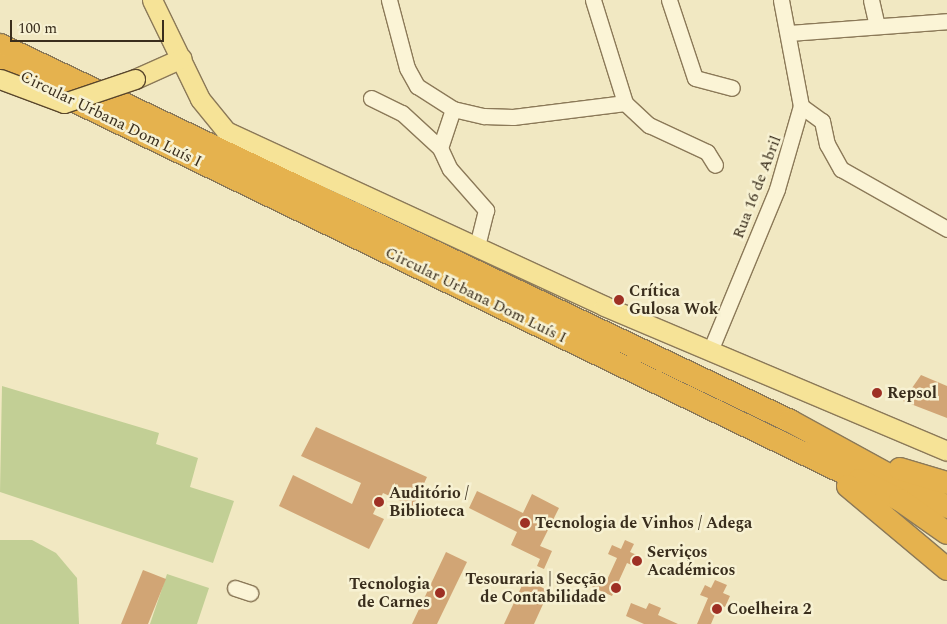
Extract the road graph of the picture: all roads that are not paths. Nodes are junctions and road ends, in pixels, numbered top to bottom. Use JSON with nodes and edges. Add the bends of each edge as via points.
{"nodes":[{"id":1,"x":152,"y":0,"type":"edge"},
{"id":2,"x":389,"y":0,"type":"edge"},
{"id":3,"x":593,"y":0,"type":"edge"},
{"id":4,"x":669,"y":0,"type":"edge"},
{"id":5,"x":781,"y":0,"type":"edge"},
{"id":6,"x":871,"y":0,"type":"edge"},
{"id":7,"x":947,"y":21,"type":"edge"},
{"id":8,"x":876,"y":25,"type":"junction"},
{"id":9,"x":788,"y":33,"type":"junction"},
{"id":10,"x":0,"y":45,"type":"edge"},
{"id":11,"x":182,"y":58,"type":"junction"},
{"id":12,"x":0,"y":65,"type":"edge"},
{"id":13,"x":0,"y":79,"type":"edge"},
{"id":14,"x":732,"y":88,"type":"dead end"},
{"id":15,"x":370,"y":98,"type":"dead end"},
{"id":16,"x":625,"y":103,"type":"junction"},
{"id":17,"x":801,"y":106,"type":"junction"},
{"id":18,"x":453,"y":109,"type":"junction"},
{"id":19,"x":440,"y":148,"type":"junction"},
{"id":20,"x":714,"y":165,"type":"dead end"},
{"id":21,"x":947,"y":229,"type":"edge"},
{"id":22,"x":477,"y":246,"type":"junction"},
{"id":23,"x":710,"y":350,"type":"junction"},
{"id":24,"x":947,"y":451,"type":"edge"},
{"id":25,"x":809,"y":457,"type":"junction"},
{"id":26,"x":866,"y":460,"type":"junction"},
{"id":27,"x":947,"y":483,"type":"edge"},
{"id":28,"x":947,"y":507,"type":"edge"},
{"id":29,"x":947,"y":533,"type":"edge"},
{"id":30,"x":947,"y":569,"type":"edge"}],
"edges":[{"from":1,"to":11,"type":"main road"},
{"from":2,"to":18,"type":"street","via":[[414,80]]},
{"from":3,"to":16,"type":"street"},
{"from":4,"to":14,"type":"street","via":[[695,78]]},
{"from":5,"to":9,"type":"street","name":"Rua 16 de Abril"},
{"from":6,"to":8,"type":"street"},
{"from":7,"to":8,"type":"street"},
{"from":8,"to":9,"type":"street"},
{"from":9,"to":17,"type":"street","name":"Rua 16 de Abril"},
{"from":10,"to":26,"type":"highway","name":"Circular Urbana Dom Luís I"},
{"from":11,"to":13,"type":"main road","bridge":true,"via":[[135,79],[64,102]]},
{"from":11,"to":22,"type":"main road","via":[[200,99],[226,131]]},
{"from":12,"to":25,"type":"highway","name":"Circular Urbana Dom Luís I"},
{"from":15,"to":19,"type":"street","via":[[402,113]]},
{"from":16,"to":18,"type":"street","via":[[513,117],[484,116]]},
{"from":16,"to":20,"type":"street","via":[[649,126],[707,152]]},
{"from":17,"to":21,"type":"street","via":[[822,121],[827,144],[841,169]]},
{"from":17,"to":23,"type":"street","name":"Rua 16 de Abril","via":[[778,189]]},
{"from":18,"to":19,"type":"street"},
{"from":19,"to":22,"type":"street","via":[[450,169],[486,210]]},
{"from":22,"to":23,"type":"main road"},
{"from":23,"to":24,"type":"main road"},
{"from":25,"to":29,"type":"highway","name":"Circular Urbana Dom Luís I","via":[[900,500]]},
{"from":25,"to":30,"type":"highway"},
{"from":26,"to":27,"type":"highway"},
{"from":26,"to":28,"type":"highway","name":"Circular Urbana Dom Luís I"}]}
